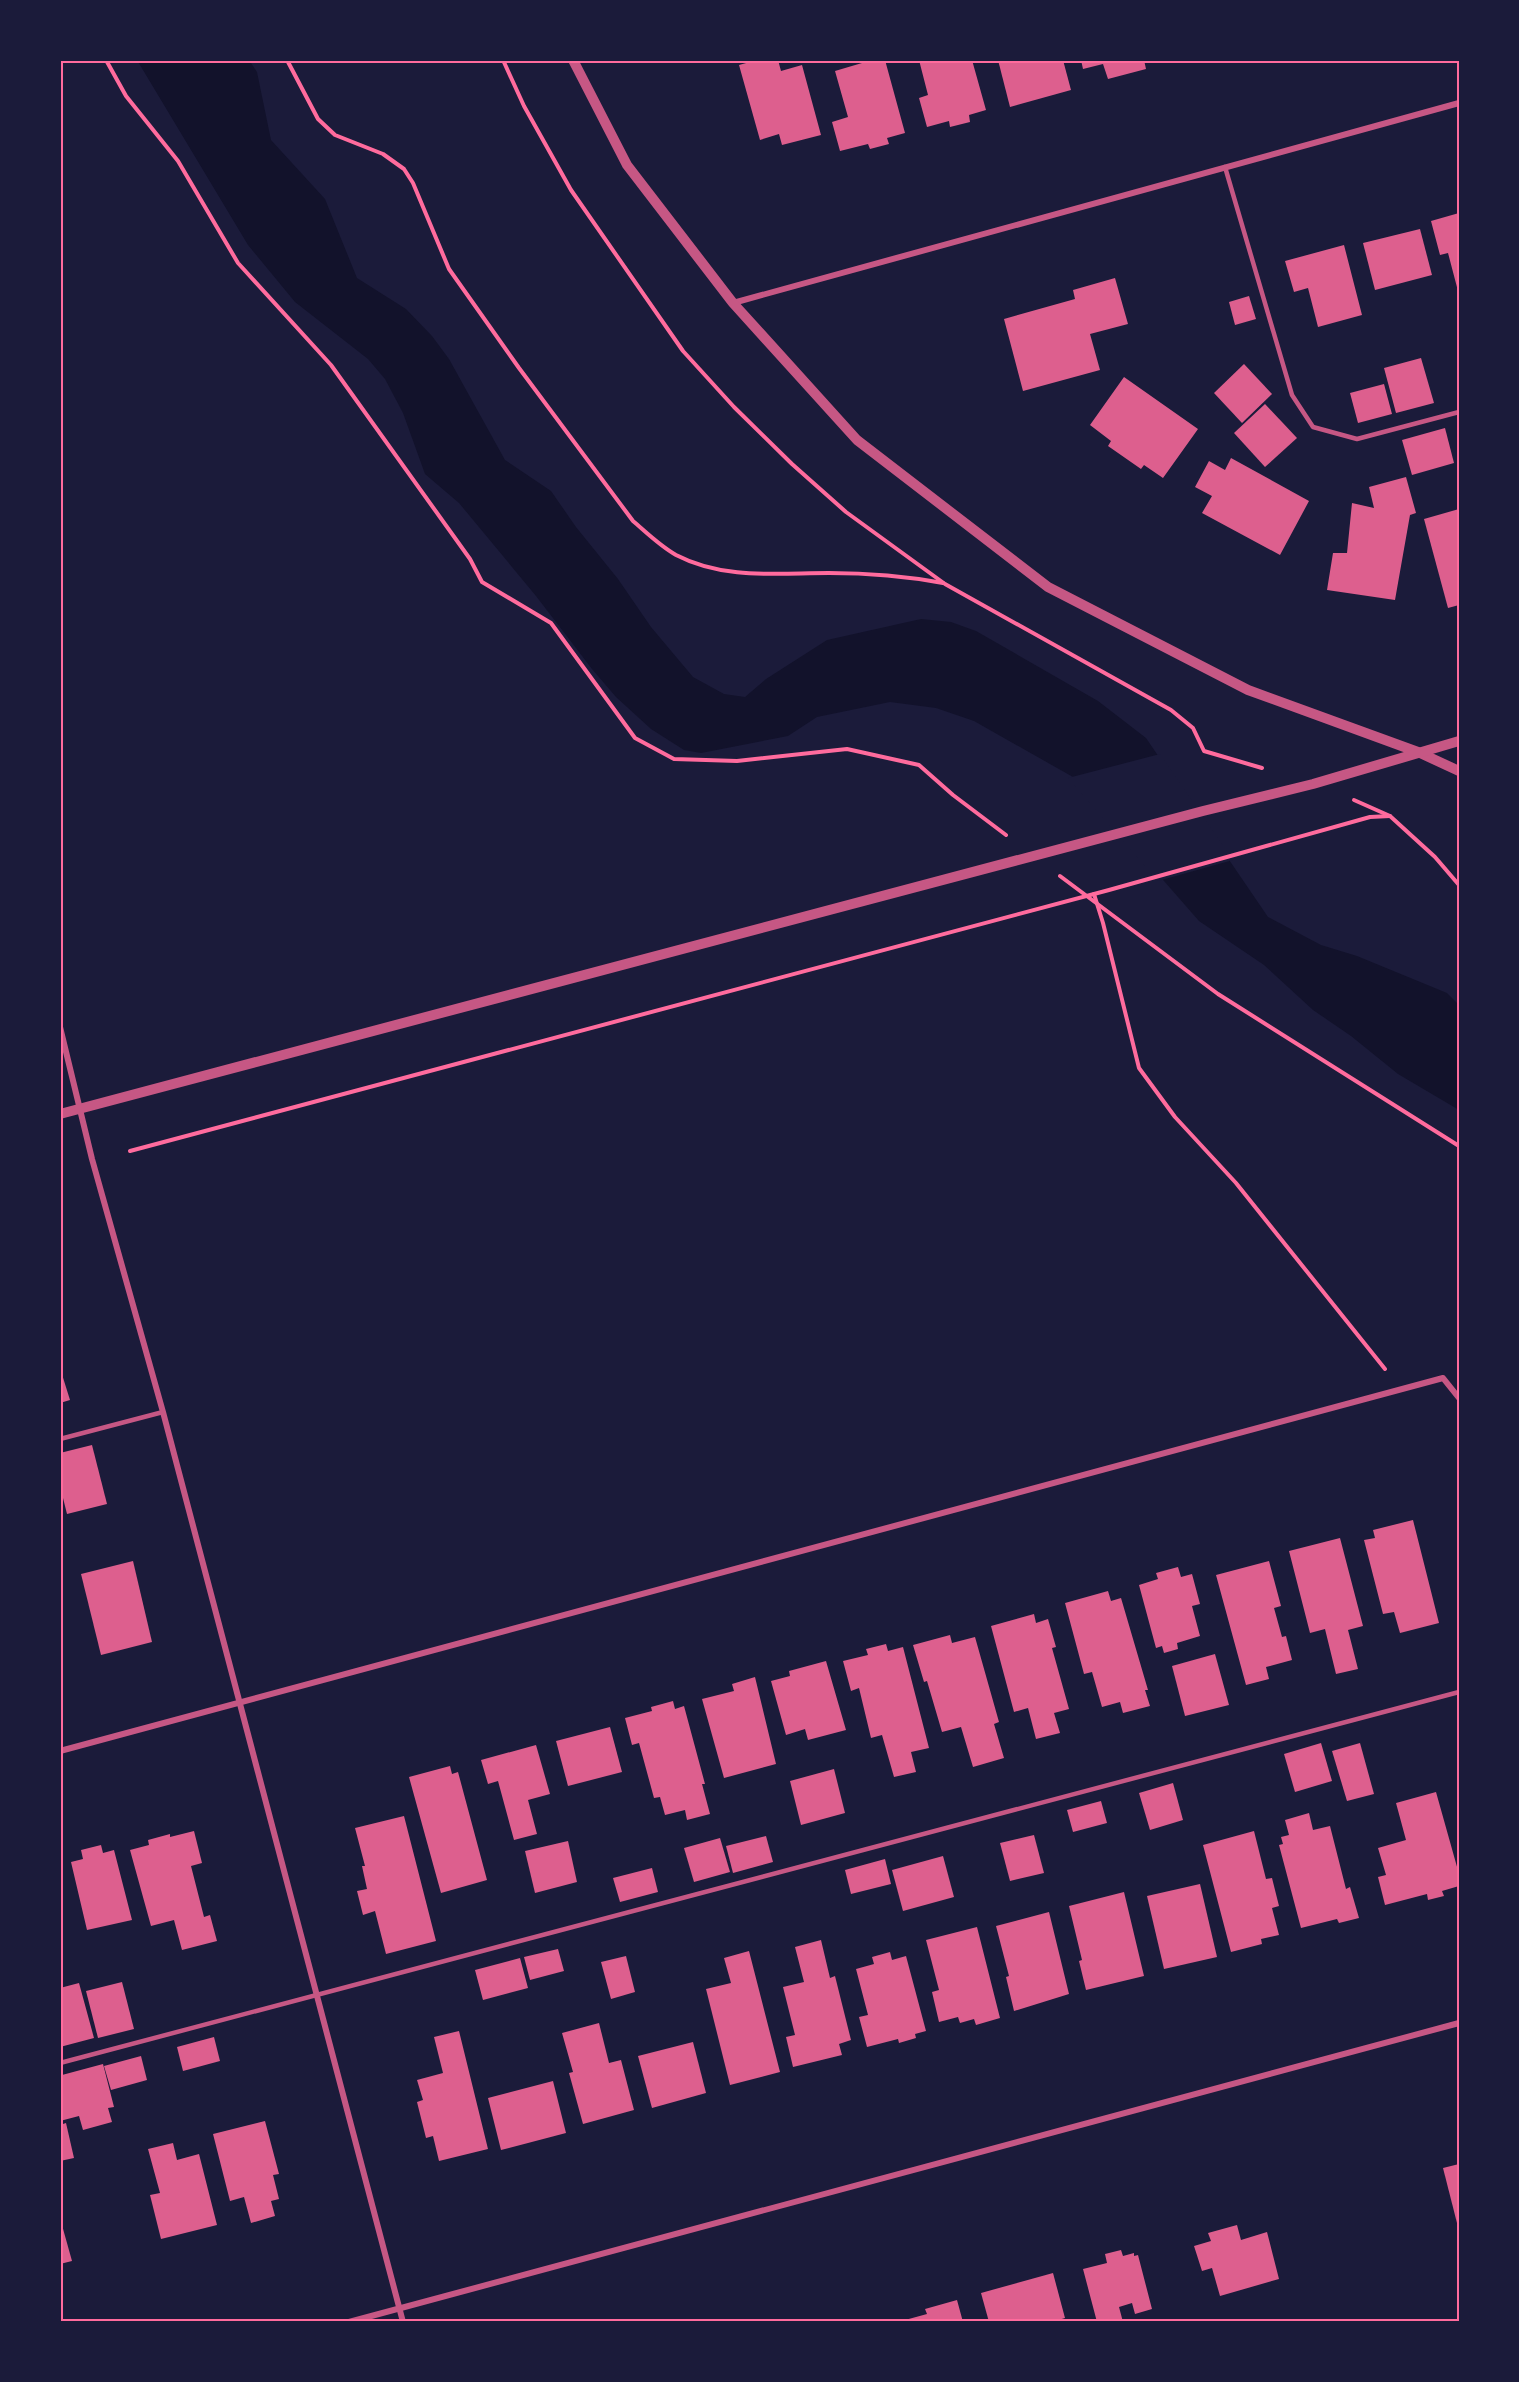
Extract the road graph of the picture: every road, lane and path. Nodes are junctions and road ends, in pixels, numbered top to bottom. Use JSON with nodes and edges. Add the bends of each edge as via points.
{"nodes":[{"id":1,"x":106,"y":60,"type":"edge"},
{"id":2,"x":287,"y":60,"type":"edge"},
{"id":3,"x":503,"y":60,"type":"edge"},
{"id":4,"x":573,"y":60,"type":"edge"},
{"id":5,"x":1459,"y":103,"type":"edge"},
{"id":6,"x":1225,"y":166,"type":"junction"},
{"id":7,"x":733,"y":303,"type":"junction"},
{"id":8,"x":1459,"y":412,"type":"edge"},
{"id":9,"x":945,"y":584,"type":"junction"},
{"id":10,"x":1459,"y":741,"type":"edge"},
{"id":11,"x":1204,"y":751,"type":"dead end"},
{"id":12,"x":1418,"y":752,"type":"junction"},
{"id":13,"x":1459,"y":771,"type":"edge"},
{"id":14,"x":1033,"y":856,"type":"junction"},
{"id":15,"x":1459,"y":885,"type":"edge"},
{"id":16,"x":1094,"y":894,"type":"junction"},
{"id":17,"x":1088,"y":896,"type":"junction"},
{"id":18,"x":1097,"y":903,"type":"junction"},
{"id":19,"x":60,"y":1028,"type":"edge"},
{"id":20,"x":80,"y":1109,"type":"junction"},
{"id":21,"x":60,"y":1114,"type":"edge"},
{"id":22,"x":1459,"y":1146,"type":"edge"},
{"id":23,"x":130,"y":1151,"type":"dead end"},
{"id":24,"x":1385,"y":1369,"type":"dead end"},
{"id":25,"x":1459,"y":1398,"type":"edge"},
{"id":26,"x":163,"y":1412,"type":"junction"},
{"id":27,"x":60,"y":1438,"type":"edge"},
{"id":28,"x":1459,"y":1692,"type":"edge"},
{"id":29,"x":240,"y":1704,"type":"junction"},
{"id":30,"x":60,"y":1751,"type":"edge"},
{"id":31,"x":318,"y":1996,"type":"junction"},
{"id":32,"x":1459,"y":2023,"type":"edge"},
{"id":33,"x":60,"y":2062,"type":"edge"},
{"id":34,"x":399,"y":2309,"type":"junction"},
{"id":35,"x":349,"y":2322,"type":"edge"},
{"id":36,"x":403,"y":2322,"type":"edge"}],
"edges":[{"from":1,"to":14,"type":"path","via":[[126,96],[178,161],[238,262],[331,365],[470,559],[482,582],[550,623],[635,738],[674,759],[737,761],[847,749],[919,765]]},
{"from":2,"to":9,"type":"path","via":[[318,119],[335,135],[383,154],[404,169],[449,269],[633,520],[655,541],[697,564],[741,573],[884,575]]},
{"from":3,"to":9,"type":"path","via":[[571,190],[683,351],[792,464],[846,512]]},
{"from":4,"to":7,"type":"street","via":[[627,165]]},
{"from":5,"to":6,"type":"street"},
{"from":6,"to":7,"type":"street"},
{"from":6,"to":8,"type":"lane","via":[[1292,395],[1313,427],[1357,439]]},
{"from":7,"to":12,"type":"street","via":[[857,440],[1048,587],[1248,690]]},
{"from":9,"to":11,"type":"path","via":[[1171,710],[1192,728]]},
{"from":10,"to":12,"type":"street"},
{"from":12,"to":13,"type":"street"},
{"from":12,"to":14,"type":"street","via":[[1313,784]]},
{"from":14,"to":17,"type":"path"},
{"from":14,"to":20,"type":"street"},
{"from":15,"to":16,"type":"path","via":[[1390,816],[1370,817]]},
{"from":16,"to":17,"type":"path"},
{"from":16,"to":18,"type":"path"},
{"from":17,"to":18,"type":"path"},
{"from":17,"to":23,"type":"path"},
{"from":18,"to":22,"type":"path","via":[[1218,994]]},
{"from":18,"to":24,"type":"path","via":[[1139,1068],[1175,1117],[1236,1183]]},
{"from":19,"to":20,"type":"street"},
{"from":20,"to":21,"type":"street"},
{"from":20,"to":26,"type":"street"},
{"from":25,"to":29,"type":"street","via":[[1443,1378]]},
{"from":26,"to":27,"type":"lane"},
{"from":26,"to":29,"type":"street"},
{"from":28,"to":31,"type":"lane"},
{"from":29,"to":30,"type":"street"},
{"from":29,"to":31,"type":"street"},
{"from":31,"to":33,"type":"lane"},
{"from":31,"to":34,"type":"street"},
{"from":32,"to":34,"type":"street"},
{"from":34,"to":35,"type":"street"},
{"from":34,"to":36,"type":"street"}]}
